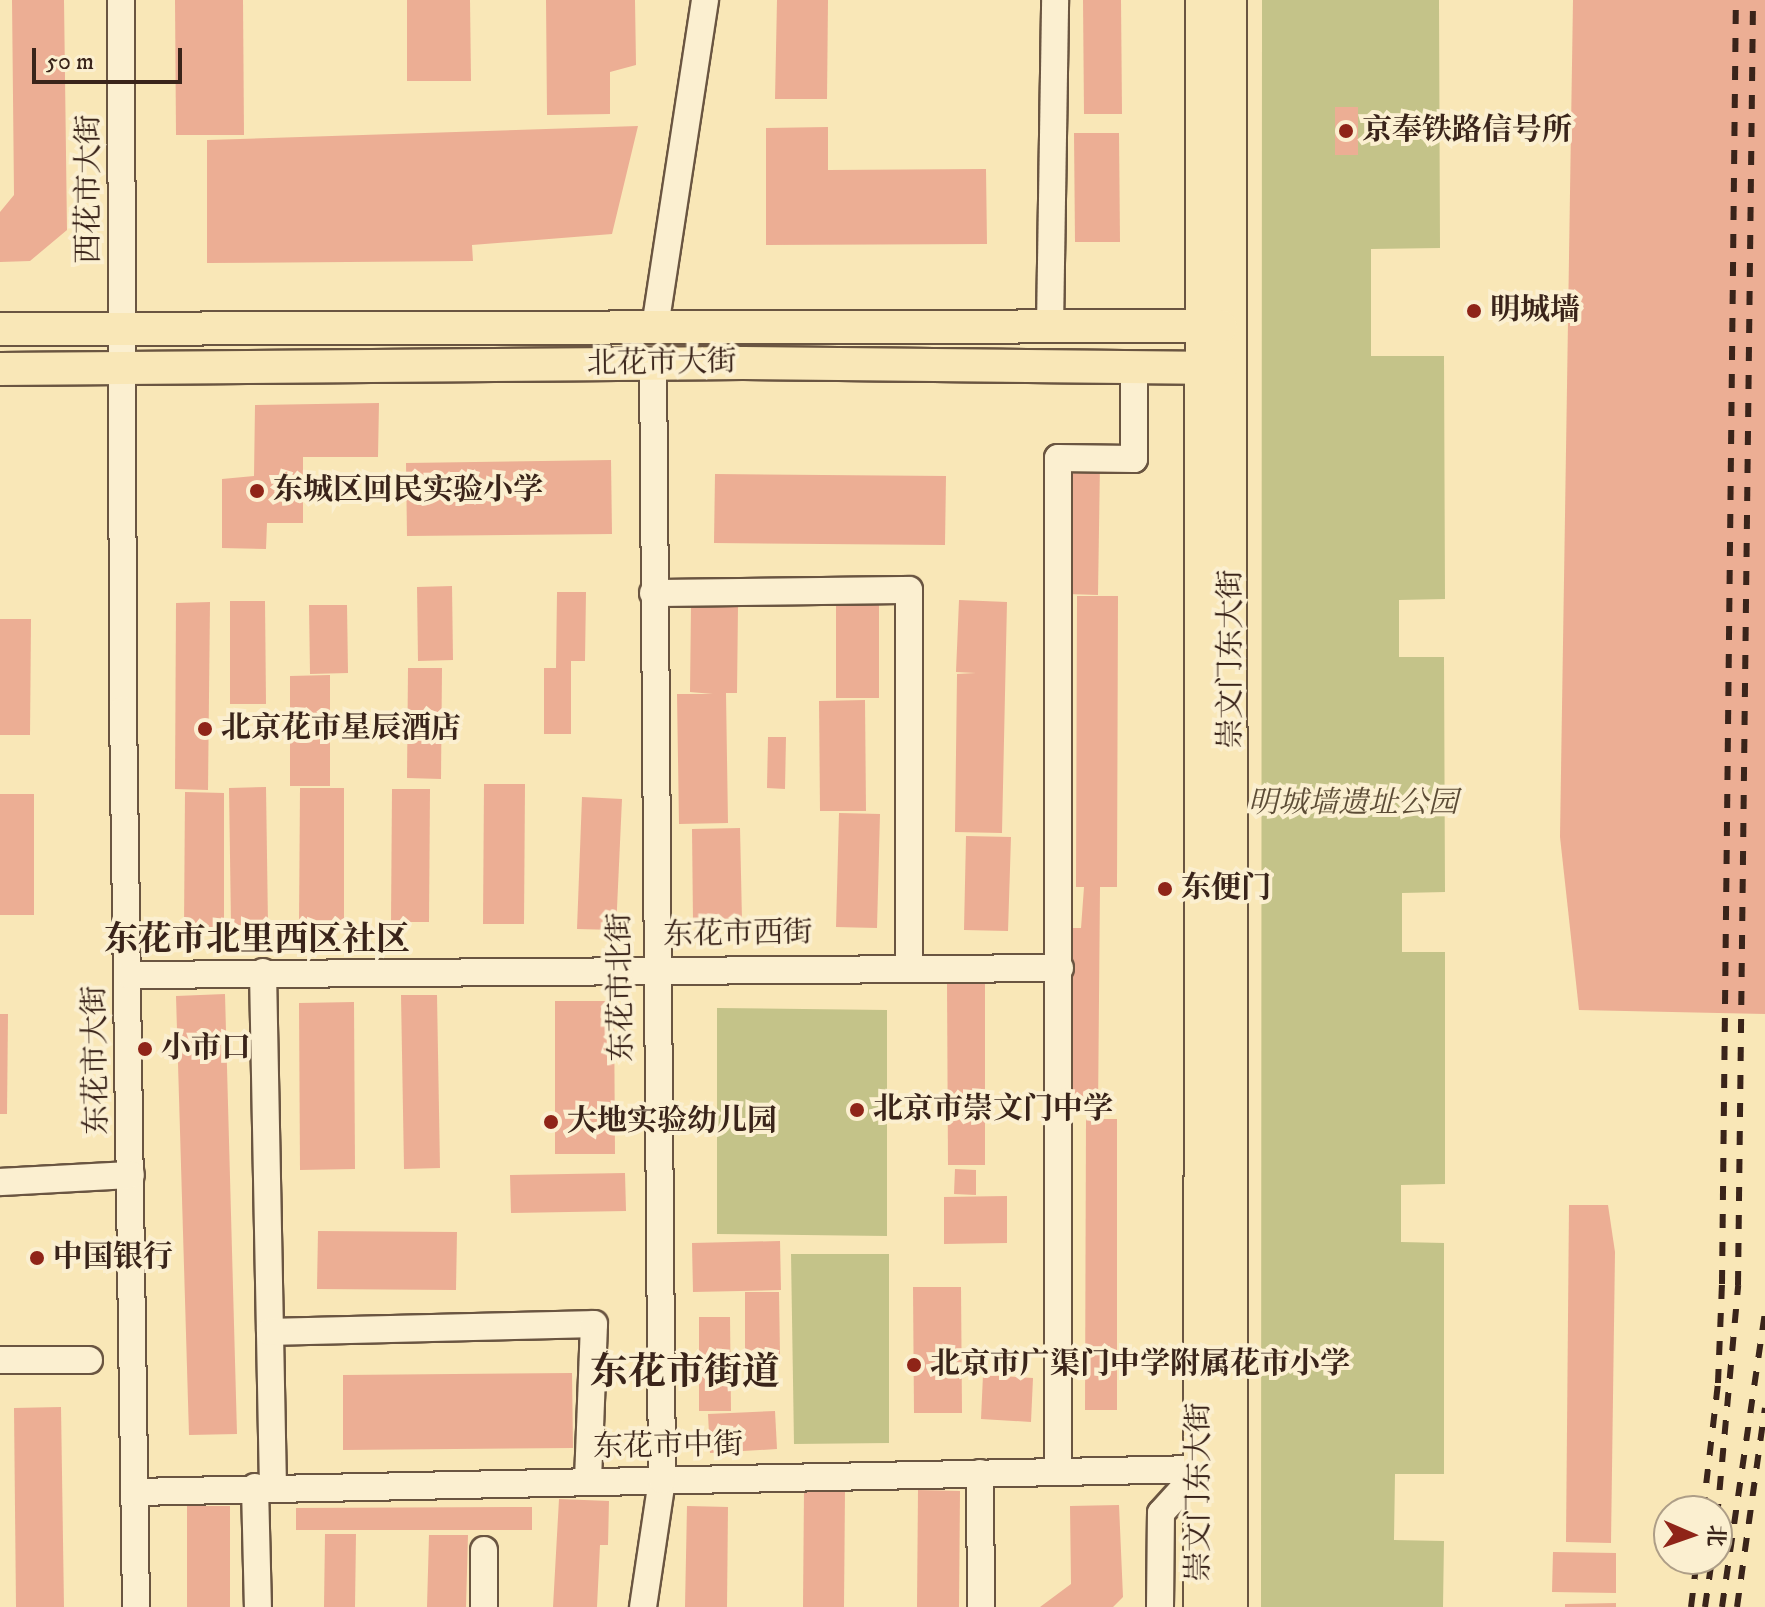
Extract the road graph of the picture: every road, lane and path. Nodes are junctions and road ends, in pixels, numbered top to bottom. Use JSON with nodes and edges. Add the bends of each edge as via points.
{"nodes":[{"id":1,"x":121,"y":0,"type":"edge"},
{"id":2,"x":705,"y":0,"type":"edge"},
{"id":3,"x":1055,"y":0,"type":"edge"},
{"id":4,"x":1202,"y":0,"type":"edge"},
{"id":5,"x":1230,"y":0,"type":"edge"},
{"id":6,"x":1215,"y":326,"type":"junction"},
{"id":7,"x":655,"y":327,"type":"junction"},
{"id":8,"x":1050,"y":327,"type":"junction"},
{"id":9,"x":0,"y":329,"type":"edge"},
{"id":10,"x":123,"y":329,"type":"junction"},
{"id":11,"x":653,"y":365,"type":"junction"},
{"id":12,"x":122,"y":367,"type":"junction"},
{"id":13,"x":1215,"y":368,"type":"junction"},
{"id":14,"x":0,"y":369,"type":"edge"},
{"id":15,"x":1134,"y":370,"type":"junction"},
{"id":16,"x":653,"y":593,"type":"junction"},
{"id":17,"x":909,"y":965,"type":"junction"},
{"id":18,"x":654,"y":968,"type":"junction"},
{"id":19,"x":1060,"y":968,"type":"junction"},
{"id":20,"x":263,"y":972,"type":"junction"},
{"id":21,"x":129,"y":975,"type":"junction"},
{"id":22,"x":131,"y":1175,"type":"junction"},
{"id":23,"x":0,"y":1182,"type":"edge"},
{"id":24,"x":270,"y":1332,"type":"junction"},
{"id":25,"x":0,"y":1360,"type":"edge"},
{"id":26,"x":89,"y":1360,"type":"dead end"},
{"id":27,"x":1201,"y":1469,"type":"junction"},
{"id":28,"x":1058,"y":1471,"type":"junction"},
{"id":29,"x":980,"y":1473,"type":"junction"},
{"id":30,"x":588,"y":1480,"type":"junction"},
{"id":31,"x":662,"y":1480,"type":"junction"},
{"id":32,"x":264,"y":1487,"type":"junction"},
{"id":33,"x":135,"y":1492,"type":"junction"},
{"id":34,"x":484,"y":1550,"type":"dead end"},
{"id":35,"x":136,"y":1607,"type":"edge"},
{"id":36,"x":258,"y":1607,"type":"edge"},
{"id":37,"x":484,"y":1607,"type":"edge"},
{"id":38,"x":643,"y":1607,"type":"edge"},
{"id":39,"x":981,"y":1607,"type":"edge"},
{"id":40,"x":1160,"y":1607,"type":"edge"},
{"id":41,"x":1200,"y":1607,"type":"edge"},
{"id":42,"x":1231,"y":1607,"type":"edge"}],
"edges":[{"from":1,"to":10,"type":"street","name":"西花市大街"},
{"from":2,"to":7,"type":"street"},
{"from":3,"to":8,"type":"street"},
{"from":4,"to":6,"type":"main road"},
{"from":5,"to":6,"type":"main road"},
{"from":6,"to":8,"type":"main road","name":"北花市大街"},
{"from":6,"to":13,"type":"main road"},
{"from":7,"to":8,"type":"main road","name":"北花市大街"},
{"from":7,"to":10,"type":"main road","name":"北花市大街"},
{"from":9,"to":10,"type":"main road","name":"北花市大街"},
{"from":10,"to":12,"type":"street","name":"西花市大街"},
{"from":11,"to":12,"type":"main road","name":"北花市大街"},
{"from":11,"to":15,"type":"main road","name":"北花市大街"},
{"from":11,"to":16,"type":"street","name":"东花市北街"},
{"from":12,"to":14,"type":"main road","name":"北花市大街"},
{"from":12,"to":21,"type":"street","name":"东花市大街"},
{"from":13,"to":15,"type":"main road","name":"北花市大街"},
{"from":13,"to":27,"type":"main road","name":"崇文门东大街"},
{"from":13,"to":42,"type":"main road","name":"崇文门东大街"},
{"from":15,"to":19,"type":"street","via":[[1134,459],[1058,458]]},
{"from":16,"to":17,"type":"street","via":[[909,590]]},
{"from":16,"to":18,"type":"street","name":"东花市北街"},
{"from":17,"to":18,"type":"street","name":"东花市西街"},
{"from":17,"to":19,"type":"street","name":"东花市西街"},
{"from":18,"to":20,"type":"street","name":"东花市西街"},
{"from":18,"to":31,"type":"street","name":"东花市北街"},
{"from":19,"to":28,"type":"street"},
{"from":20,"to":21,"type":"street","name":"东花市西街"},
{"from":20,"to":24,"type":"street"},
{"from":21,"to":22,"type":"street","name":"东花市大街"},
{"from":22,"to":23,"type":"street"},
{"from":22,"to":33,"type":"street","name":"东花市大街"},
{"from":24,"to":30,"type":"street","via":[[594,1324]]},
{"from":24,"to":32,"type":"street"},
{"from":25,"to":26,"type":"street"},
{"from":27,"to":28,"type":"street","name":"东花市中街"},
{"from":27,"to":40,"type":"street","via":[[1161,1513]]},
{"from":27,"to":41,"type":"main road","name":"崇文门东大街"},
{"from":28,"to":29,"type":"street","name":"东花市中街"},
{"from":29,"to":31,"type":"street","name":"东花市中街"},
{"from":29,"to":39,"type":"street"},
{"from":30,"to":31,"type":"street","name":"东花市中街"},
{"from":30,"to":32,"type":"street","name":"东花市中街"},
{"from":31,"to":38,"type":"street","name":"东花市北街"},
{"from":32,"to":33,"type":"street","name":"东花市中街"},
{"from":32,"to":36,"type":"street"},
{"from":33,"to":35,"type":"street","name":"东花市大街"},
{"from":34,"to":37,"type":"street"}]}
